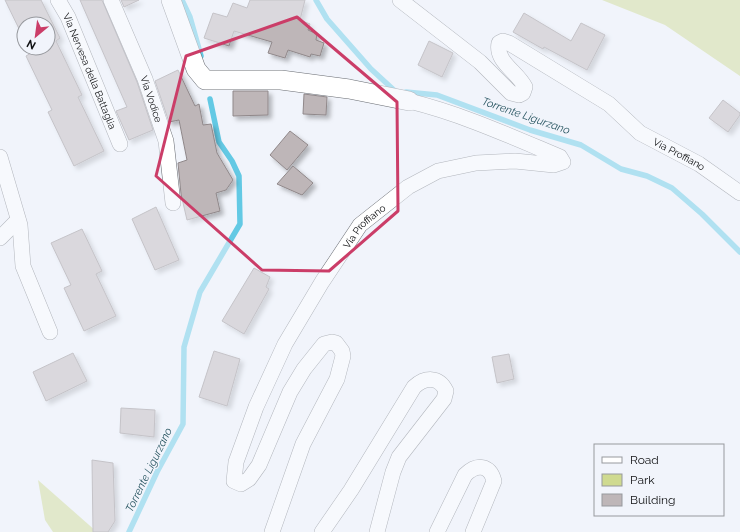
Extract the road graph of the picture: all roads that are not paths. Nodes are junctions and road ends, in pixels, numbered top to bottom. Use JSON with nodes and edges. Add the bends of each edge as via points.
{"nodes":[{"id":1,"x":58,"y":0,"type":"edge"},
{"id":2,"x":111,"y":0,"type":"edge"},
{"id":3,"x":171,"y":0,"type":"edge"},
{"id":4,"x":400,"y":0,"type":"edge"},
{"id":5,"x":409,"y":101,"type":"joint"},
{"id":6,"x":120,"y":144,"type":"dead end"},
{"id":7,"x":0,"y":157,"type":"edge"},
{"id":8,"x":740,"y":193,"type":"edge"},
{"id":9,"x":173,"y":203,"type":"dead end"},
{"id":10,"x":18,"y":220,"type":"junction"},
{"id":11,"x":0,"y":238,"type":"edge"},
{"id":12,"x":50,"y":332,"type":"dead end"},
{"id":13,"x":272,"y":532,"type":"edge"},
{"id":14,"x":322,"y":532,"type":"edge"},
{"id":15,"x":376,"y":532,"type":"edge"},
{"id":16,"x":437,"y":532,"type":"edge"},
{"id":17,"x":473,"y":532,"type":"edge"}],
"edges":[{"from":1,"to":6,"type":"street","name":"Via Nervesa della Battaglia","via":[[68,16]]},
{"from":2,"to":9,"type":"street","name":"Via Vodice","via":[[145,79],[166,141]]},
{"from":3,"to":5,"type":"street","name":"Via Proffiano","via":[[196,70],[205,80],[281,80],[349,89]]},
{"from":4,"to":8,"type":"street","name":"Via Proffiano","via":[[480,62],[511,93],[519,95],[525,87],[501,58],[498,49],[499,43],[503,41],[609,104],[640,133],[699,164]]},
{"from":5,"to":13,"type":"street","name":"Via Proffiano","via":[[445,110],[477,122],[560,157],[563,162],[554,165],[515,161],[476,163],[438,171],[408,187],[360,225],[285,344],[256,407],[236,462],[234,481],[241,484],[249,479],[260,465],[290,392],[304,369],[324,344],[336,343],[343,356],[337,379],[303,444]]},
{"from":7,"to":10,"type":"street"},
{"from":10,"to":11,"type":"street"},
{"from":10,"to":12,"type":"street","via":[[22,238],[23,266]]},
{"from":14,"to":15,"type":"street","via":[[414,387],[425,380],[433,379],[439,382],[446,392],[444,399],[399,457]]},
{"from":16,"to":17,"type":"street","via":[[465,474],[471,469],[482,467],[488,469],[494,482]]}]}
